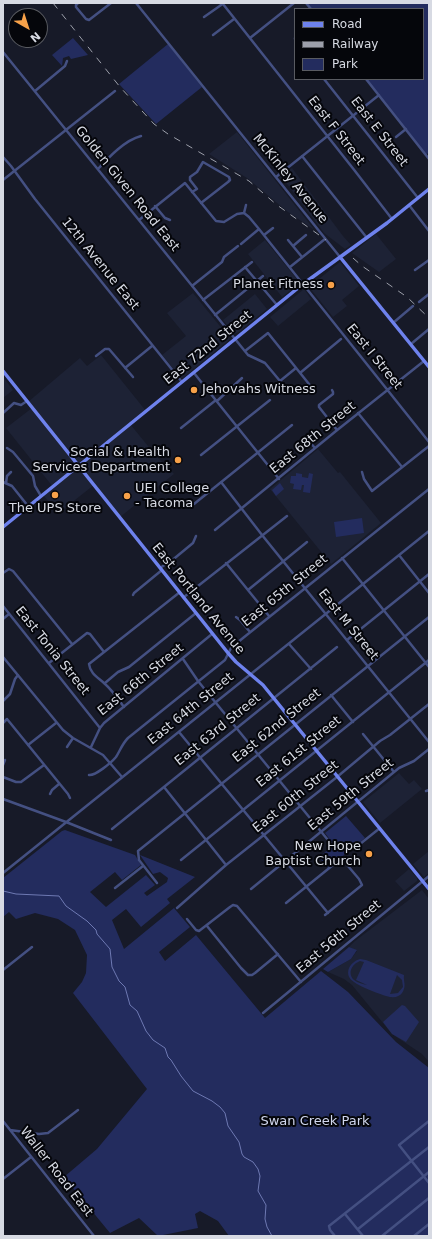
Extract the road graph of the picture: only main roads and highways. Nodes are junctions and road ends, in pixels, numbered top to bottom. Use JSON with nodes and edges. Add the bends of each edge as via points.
{"nodes":[{"id":1,"x":429,"y":189,"type":"edge"},
{"id":2,"x":340,"y":257,"type":"junction"},
{"id":3,"x":428,"y":366,"type":"edge"},
{"id":4,"x":3,"y":371,"type":"edge"},
{"id":5,"x":79,"y":466,"type":"junction"},
{"id":6,"x":3,"y":528,"type":"edge"},
{"id":7,"x":429,"y":889,"type":"edge"}],
"edges":[{"from":1,"to":2,"type":"main road","name":"East 72nd Street"},
{"from":2,"to":3,"type":"main road","name":"McKinley Avenue"},
{"from":2,"to":5,"type":"main road","name":"East 72nd Street","via":[[303,284]]},
{"from":4,"to":5,"type":"main road","name":"East Portland Avenue"},
{"from":5,"to":6,"type":"main road","name":"East 72nd Street"},
{"from":5,"to":7,"type":"main road","name":"East Portland Avenue","via":[[212,634],[236,662],[263,685]]}]}
